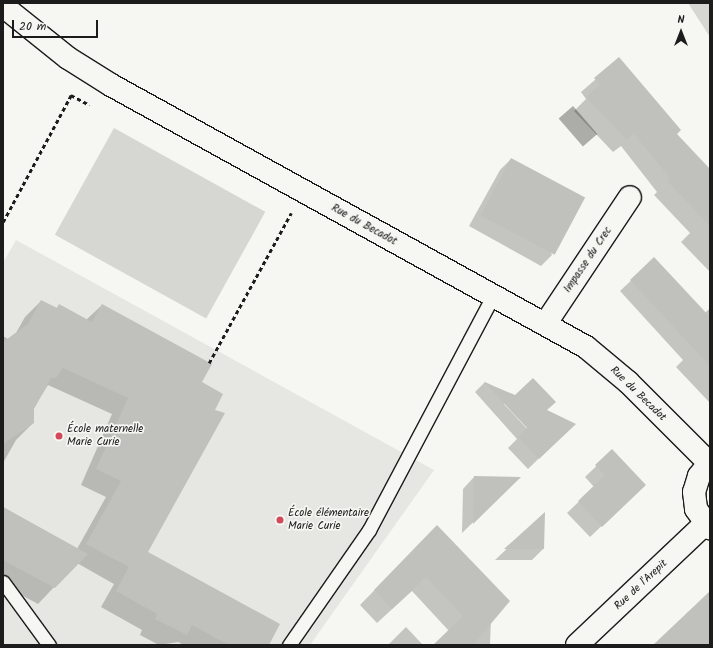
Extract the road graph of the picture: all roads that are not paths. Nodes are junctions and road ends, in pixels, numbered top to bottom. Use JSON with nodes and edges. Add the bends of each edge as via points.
{"nodes":[{"id":1,"x":3,"y":6,"type":"edge"},
{"id":2,"x":630,"y":197,"type":"dead end"},
{"id":3,"x":493,"y":296,"type":"junction"},
{"id":4,"x":546,"y":323,"type":"junction"},
{"id":5,"x":710,"y":462,"type":"edge"},
{"id":6,"x":708,"y":526,"type":"edge"},
{"id":7,"x":3,"y":582,"type":"edge"},
{"id":8,"x":49,"y":645,"type":"edge"},
{"id":9,"x":289,"y":645,"type":"edge"},
{"id":10,"x":577,"y":645,"type":"edge"}],
"edges":[{"from":1,"to":3,"type":"street","name":"Rue du Becadot","via":[[68,58],[111,85]]},
{"from":2,"to":4,"type":"street","name":"Impasse du Crec"},
{"from":3,"to":4,"type":"street","name":"Rue du Becadot"},
{"from":3,"to":9,"type":"lane","via":[[369,530]]},
{"from":4,"to":5,"type":"street","name":"Rue du Becadot","via":[[586,347],[628,382]]},
{"from":5,"to":6,"type":"street","via":[[699,476],[694,492],[696,509]]},
{"from":6,"to":10,"type":"street","name":"Rue de l'Arepit"},
{"from":7,"to":8,"type":"lane"}]}
